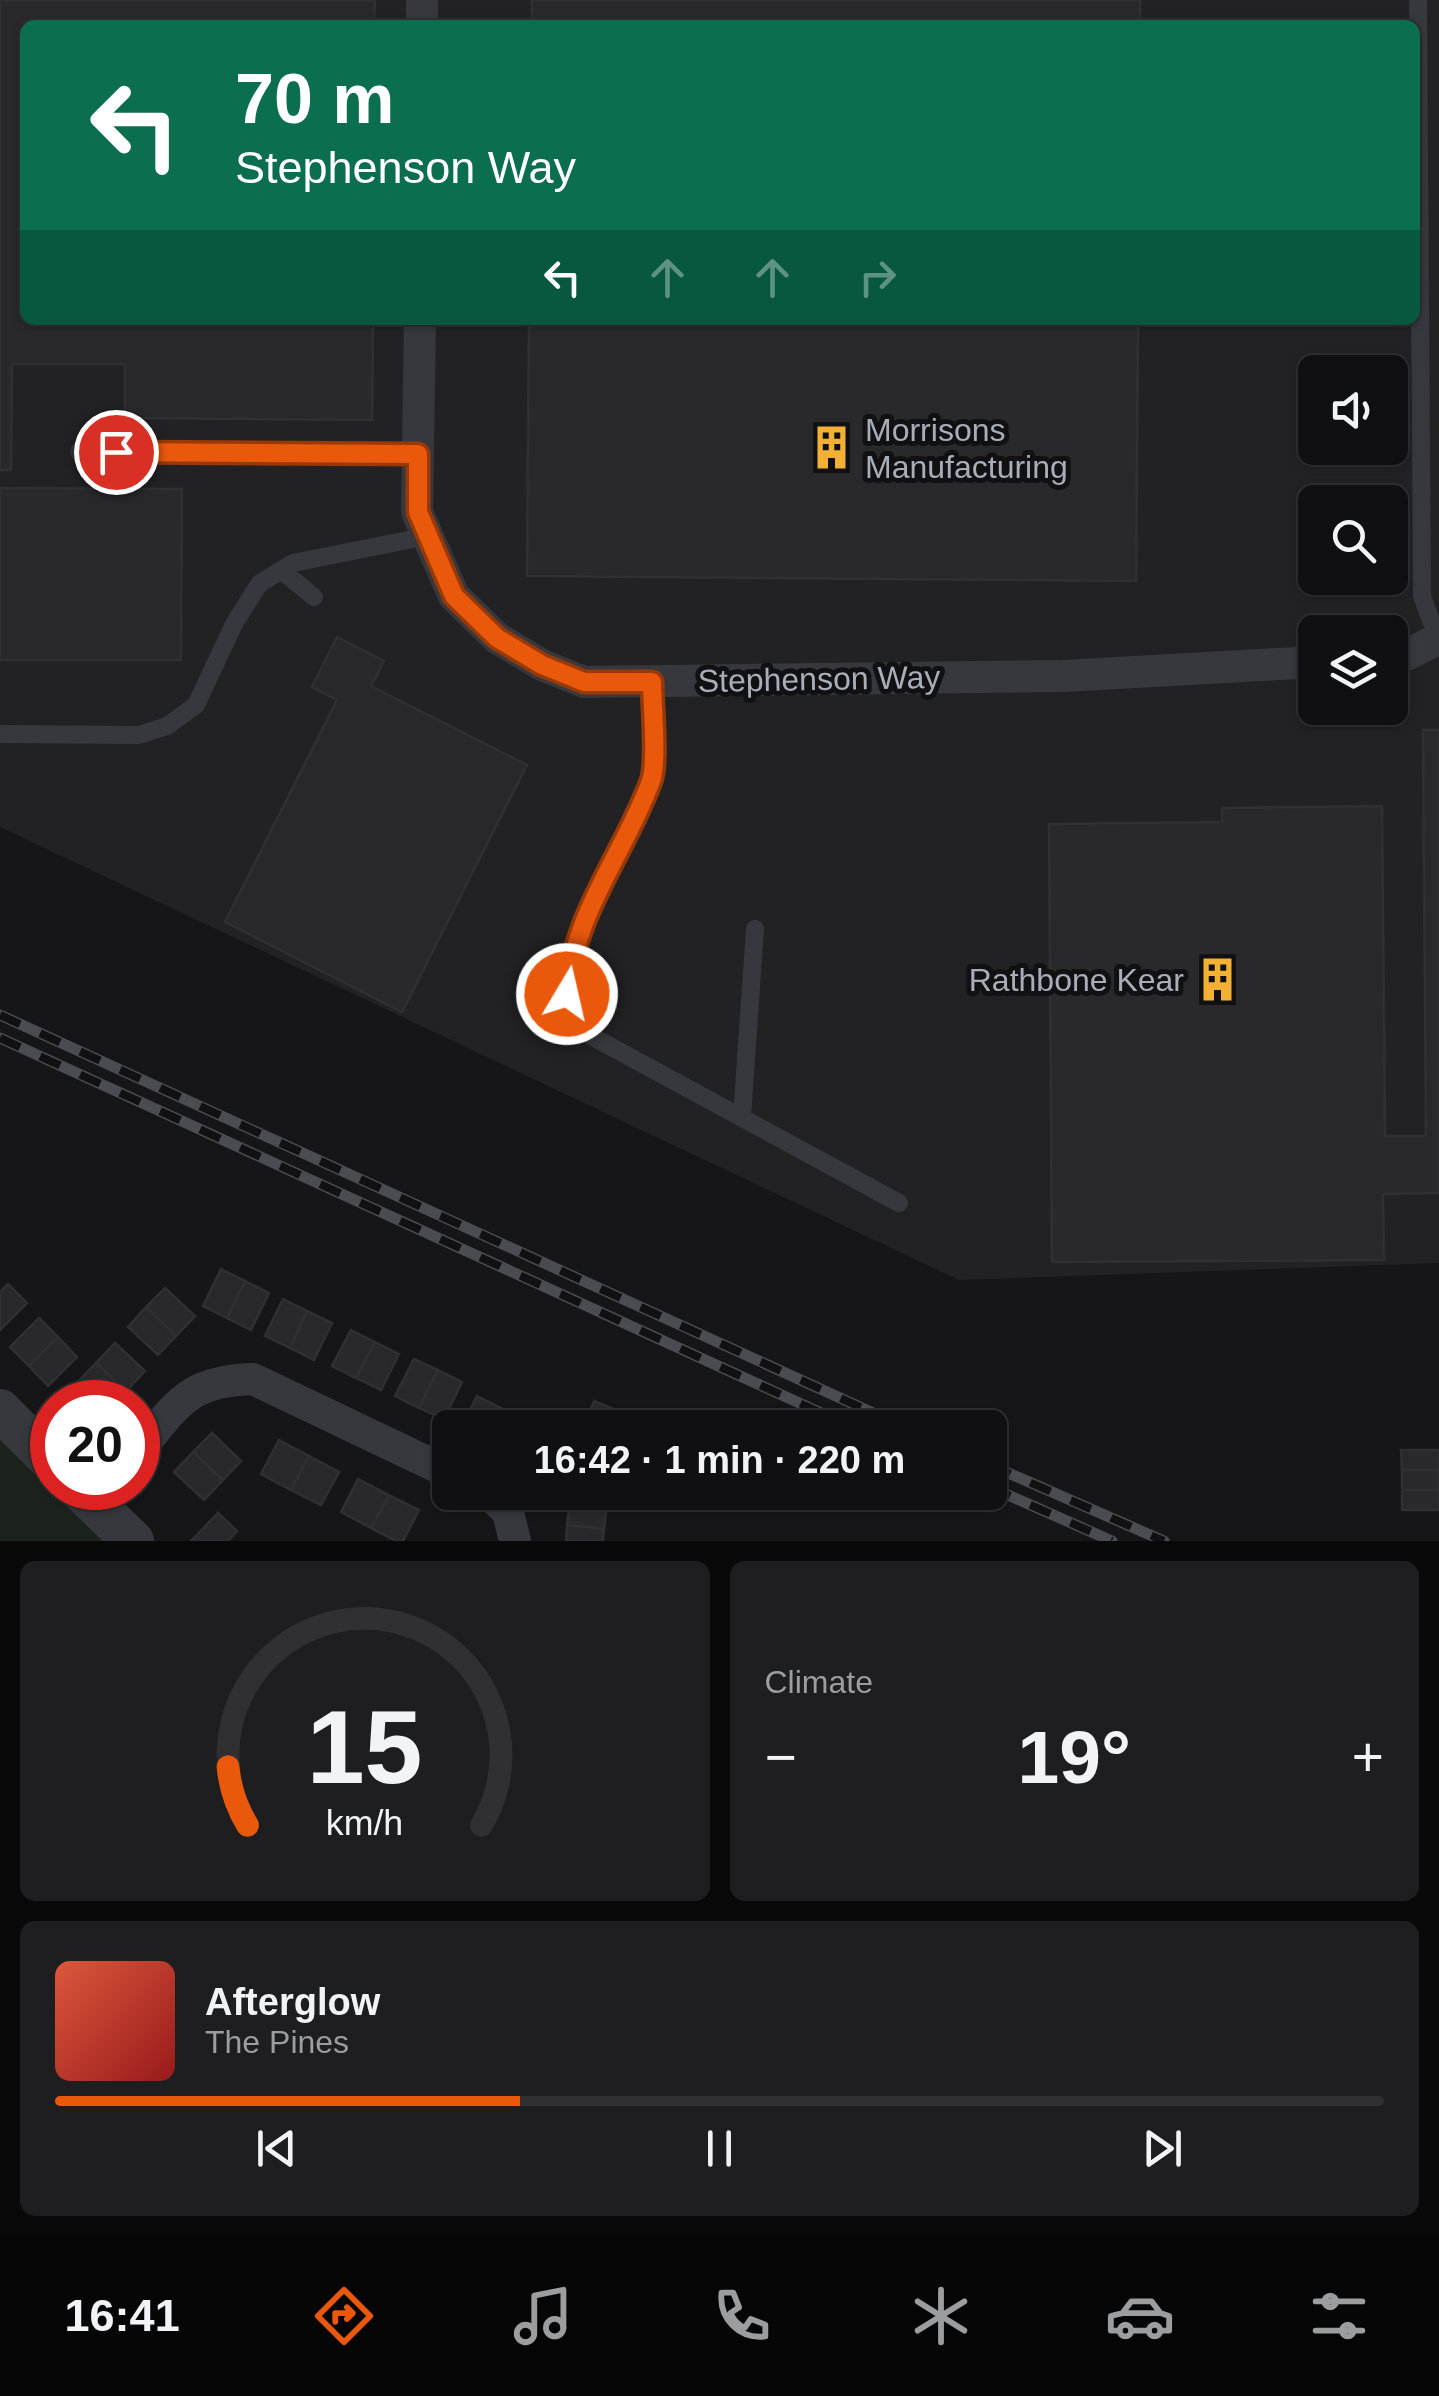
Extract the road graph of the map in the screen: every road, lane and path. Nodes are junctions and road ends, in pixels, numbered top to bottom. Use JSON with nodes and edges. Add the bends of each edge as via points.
{"nodes":[{"id":1,"x":1420,"y":152,"type":"edge"},
{"id":2,"x":420,"y":325,"type":"edge"},
{"id":3,"x":1430,"y":428,"type":"edge"},
{"id":4,"x":78,"y":452,"type":"dead end"},
{"id":5,"x":418,"y":454,"type":"junction"},
{"id":6,"x":428,"y":536,"type":"junction"},
{"id":7,"x":281,"y":570,"type":"junction"},
{"id":8,"x":314,"y":597,"type":"dead end"},
{"id":9,"x":1439,"y":628,"type":"edge"},
{"id":10,"x":1439,"y":638,"type":"edge"},
{"id":11,"x":1408,"y":654,"type":"edge"},
{"id":12,"x":1298,"y":663,"type":"edge"},
{"id":13,"x":652,"y":682,"type":"junction"},
{"id":14,"x":0,"y":734,"type":"edge"},
{"id":15,"x":756,"y":929,"type":"dead end"},
{"id":16,"x":742,"y":1118,"type":"junction"},
{"id":17,"x":898,"y":1203,"type":"dead end"},
{"id":18,"x":0,"y":1410,"type":"edge"},
{"id":19,"x":160,"y":1425,"type":"edge"},
{"id":20,"x":30,"y":1440,"type":"edge"},
{"id":21,"x":432,"y":1464,"type":"edge"},
{"id":22,"x":107,"y":1510,"type":"edge"},
{"id":23,"x":133,"y":1541,"type":"edge"}],
"edges":[{"from":1,"to":3,"type":"lane"},
{"from":2,"to":5,"type":"street","name":"Stephenson Way"},
{"from":3,"to":9,"type":"lane","via":[[1422,596]]},
{"from":4,"to":5,"type":"lane"},
{"from":5,"to":6,"type":"street","name":"Stephenson Way","via":[[418,512]]},
{"from":6,"to":7,"type":"lane","via":[[293,562]]},
{"from":6,"to":13,"type":"street","name":"Stephenson Way","via":[[454,596],[497,638],[584,682]]},
{"from":7,"to":8,"type":"lane"},
{"from":7,"to":14,"type":"lane","via":[[258,584],[196,704],[167,726],[138,735]]},
{"from":10,"to":11,"type":"street"},
{"from":12,"to":13,"type":"street","name":"Stephenson Way","via":[[1063,676]]},
{"from":13,"to":16,"type":"lane","via":[[653,778],[581,926],[567,994],[593,1037]]},
{"from":15,"to":16,"type":"lane"},
{"from":16,"to":17,"type":"lane"},
{"from":18,"to":20,"type":"street"},
{"from":19,"to":21,"type":"street","via":[[184,1397],[219,1380],[253,1379]]},
{"from":22,"to":23,"type":"street"}]}
